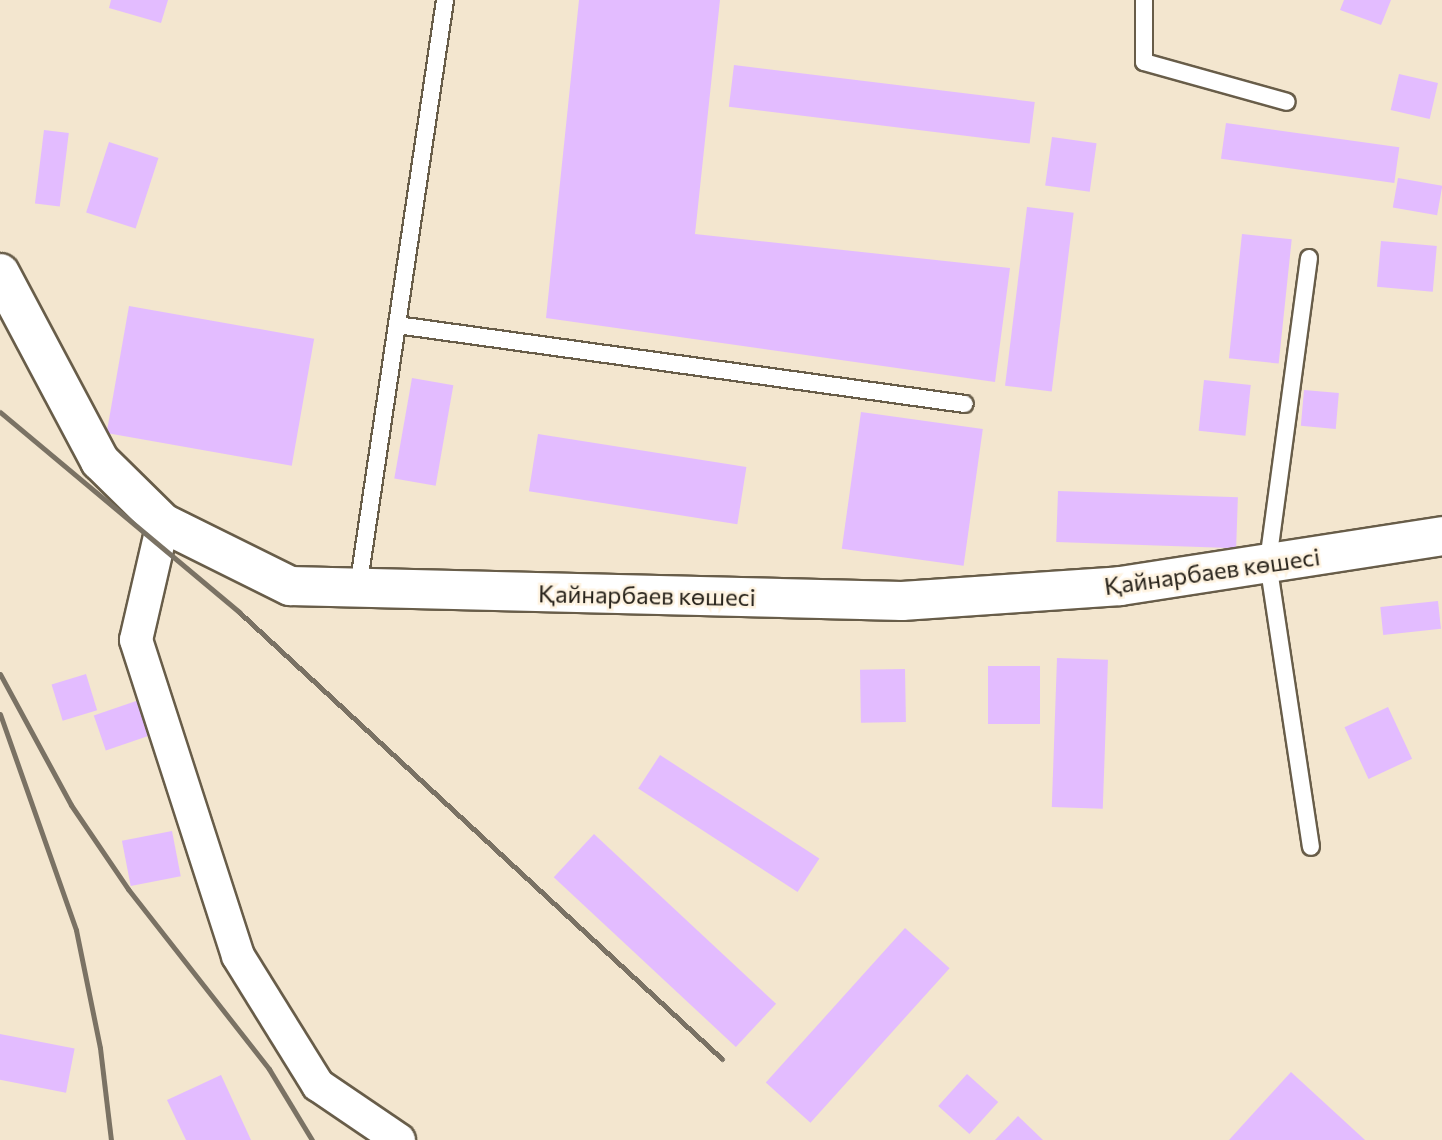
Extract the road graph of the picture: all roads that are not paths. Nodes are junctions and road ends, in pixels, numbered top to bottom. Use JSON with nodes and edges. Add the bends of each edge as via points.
{"nodes":[{"id":1,"x":444,"y":0,"type":"edge"},
{"id":2,"x":1144,"y":0,"type":"edge"},
{"id":3,"x":1287,"y":102,"type":"dead end"},
{"id":4,"x":1309,"y":258,"type":"dead end"},
{"id":5,"x":0,"y":273,"type":"edge"},
{"id":6,"x":397,"y":325,"type":"junction"},
{"id":7,"x":965,"y":404,"type":"dead end"},
{"id":8,"x":163,"y":523,"type":"junction"},
{"id":9,"x":1442,"y":536,"type":"edge"},
{"id":10,"x":1268,"y":563,"type":"junction"},
{"id":11,"x":358,"y":587,"type":"junction"},
{"id":12,"x":1311,"y":847,"type":"dead end"},
{"id":13,"x":399,"y":1140,"type":"edge"}],
"edges":[{"from":1,"to":6,"type":"lane"},
{"from":2,"to":3,"type":"lane","via":[[1144,62]]},
{"from":4,"to":10,"type":"lane"},
{"from":5,"to":8,"type":"street","name":"Қайнарбаев көшесі","via":[[100,461]]},
{"from":6,"to":7,"type":"lane"},
{"from":6,"to":11,"type":"lane"},
{"from":8,"to":11,"type":"street","name":"Қайнарбаев көшесі","via":[[290,586]]},
{"from":8,"to":13,"type":"street","via":[[136,640],[238,956],[318,1085]]},
{"from":9,"to":10,"type":"street","name":"Қайнарбаев көшесі"},
{"from":10,"to":11,"type":"street","name":"Қайнарбаев көшесі","via":[[1120,586],[902,601]]},
{"from":10,"to":12,"type":"lane"}]}
